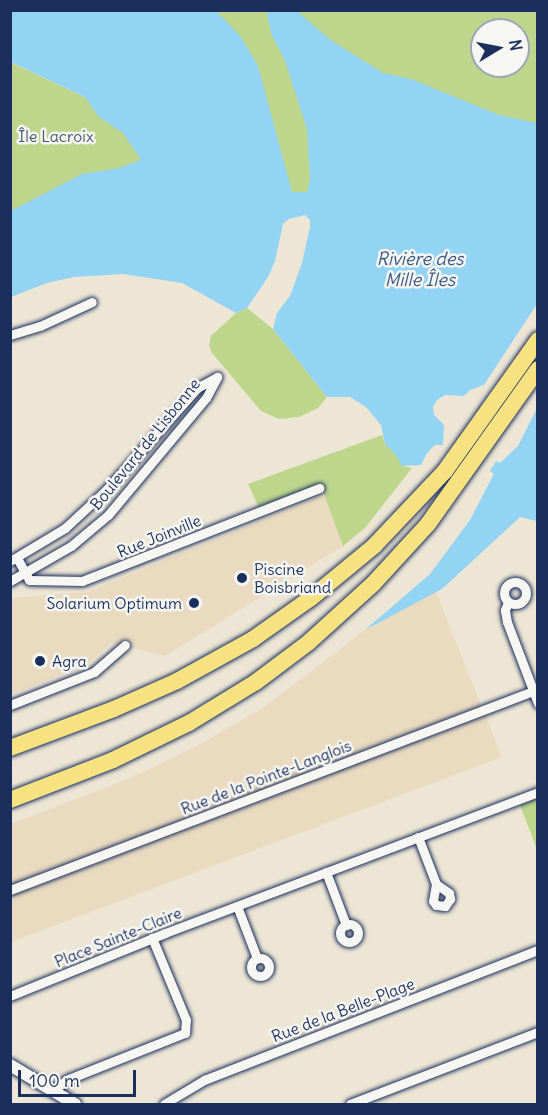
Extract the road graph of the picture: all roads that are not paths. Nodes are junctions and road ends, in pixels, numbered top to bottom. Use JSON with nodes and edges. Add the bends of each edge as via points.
{"nodes":[{"id":1,"x":92,"y":302,"type":"dead end"},
{"id":2,"x":10,"y":335,"type":"edge"},
{"id":3,"x":537,"y":340,"type":"edge"},
{"id":4,"x":537,"y":369,"type":"edge"},
{"id":5,"x":319,"y":488,"type":"dead end"},
{"id":6,"x":107,"y":489,"type":"junction"},
{"id":7,"x":124,"y":498,"type":"junction"},
{"id":8,"x":14,"y":559,"type":"edge"},
{"id":9,"x":23,"y":574,"type":"junction"},
{"id":10,"x":10,"y":581,"type":"edge"},
{"id":11,"x":508,"y":602,"type":"dead end"},
{"id":12,"x":125,"y":645,"type":"dead end"},
{"id":13,"x":533,"y":691,"type":"junction"},
{"id":14,"x":537,"y":703,"type":"edge"},
{"id":15,"x":10,"y":705,"type":"edge"},
{"id":16,"x":10,"y":748,"type":"edge"},
{"id":17,"x":537,"y":792,"type":"edge"},
{"id":18,"x":10,"y":800,"type":"edge"},
{"id":19,"x":418,"y":837,"type":"junction"},
{"id":20,"x":326,"y":872,"type":"junction"},
{"id":21,"x":436,"y":884,"type":"dead end"},
{"id":22,"x":10,"y":890,"type":"edge"},
{"id":23,"x":237,"y":906,"type":"junction"},
{"id":24,"x":346,"y":925,"type":"dead end"},
{"id":25,"x":152,"y":938,"type":"junction"},
{"id":26,"x":537,"y":950,"type":"edge"},
{"id":27,"x":257,"y":958,"type":"dead end"},
{"id":28,"x":10,"y":996,"type":"edge"},
{"id":29,"x":537,"y":1032,"type":"edge"},
{"id":30,"x":10,"y":1065,"type":"edge"},
{"id":31,"x":53,"y":1091,"type":"junction"},
{"id":32,"x":75,"y":1104,"type":"edge"},
{"id":33,"x":164,"y":1104,"type":"edge"},
{"id":34,"x":350,"y":1104,"type":"edge"}],
"edges":[{"from":1,"to":2,"type":"street"},
{"from":3,"to":16,"type":"highway","via":[[446,471],[374,546],[311,598],[246,643],[183,678],[122,706]]},
{"from":4,"to":18,"type":"highway","via":[[433,519],[378,580],[309,642],[249,687],[189,723],[114,760]]},
{"from":5,"to":9,"type":"street","name":"Rue Joinville","via":[[92,579],[29,580]]},
{"from":6,"to":7,"type":"street"},
{"from":6,"to":7,"type":"street","name":"Boulevard de Lisbonne","via":[[197,388],[217,377],[206,398]]},
{"from":6,"to":8,"type":"street","name":"Boulevard de Lisbonne","via":[[65,528]]},
{"from":7,"to":9,"type":"street","name":"Boulevard de Lisbonne","via":[[71,546]]},
{"from":8,"to":9,"type":"street"},
{"from":9,"to":10,"type":"street","name":"Boulevard de Lisbonne"},
{"from":11,"to":13,"type":"street","via":[[507,622]]},
{"from":12,"to":15,"type":"street","via":[[94,672]]},
{"from":13,"to":14,"type":"street"},
{"from":13,"to":22,"type":"street","name":"Rue de la Pointe-Langlois"},
{"from":17,"to":19,"type":"street","name":"Place Sainte-Claire"},
{"from":19,"to":20,"type":"street","name":"Place Sainte-Claire"},
{"from":19,"to":21,"type":"street"},
{"from":20,"to":23,"type":"street","name":"Place Sainte-Claire"},
{"from":20,"to":24,"type":"street"},
{"from":23,"to":25,"type":"street","name":"Place Sainte-Claire"},
{"from":23,"to":27,"type":"street"},
{"from":25,"to":28,"type":"street","name":"Place Sainte-Claire"},
{"from":25,"to":31,"type":"street","via":[[186,1020],[185,1033],[66,1080]]},
{"from":26,"to":33,"type":"street","name":"Rue de la Belle-Plage","via":[[204,1080]]},
{"from":29,"to":34,"type":"street"},
{"from":30,"to":31,"type":"street"},
{"from":31,"to":32,"type":"street"}]}
